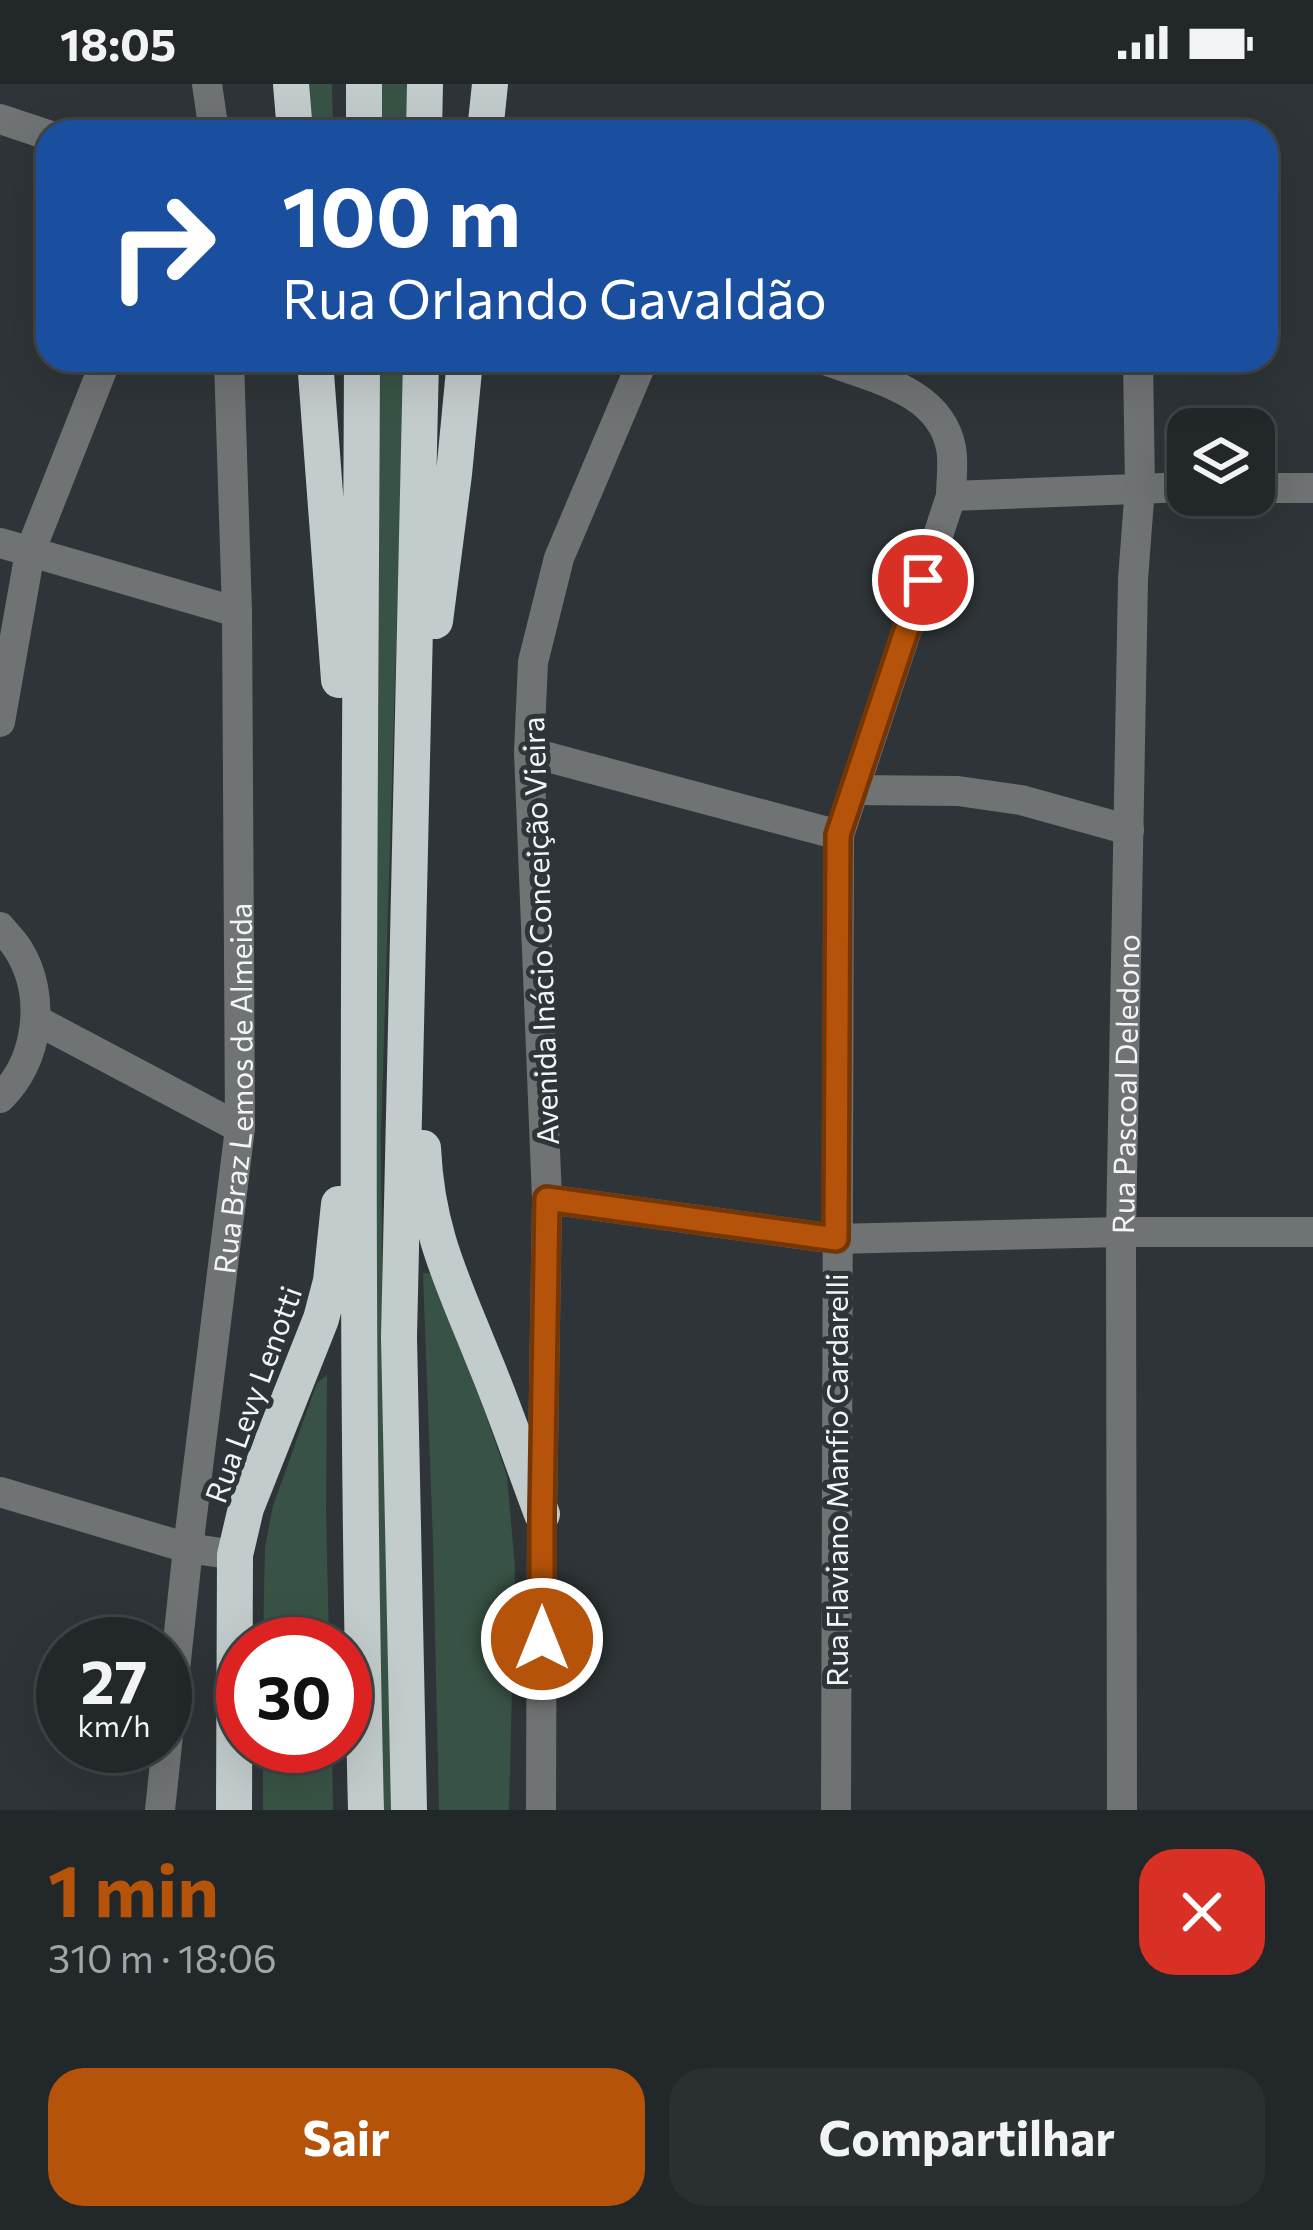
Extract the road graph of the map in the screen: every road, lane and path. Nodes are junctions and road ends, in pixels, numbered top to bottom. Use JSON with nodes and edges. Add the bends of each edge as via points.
{"nodes":[{"id":1,"x":207,"y":84,"type":"edge"},
{"id":2,"x":291,"y":84,"type":"edge"},
{"id":3,"x":364,"y":84,"type":"edge"},
{"id":4,"x":424,"y":84,"type":"edge"},
{"id":5,"x":490,"y":84,"type":"edge"},
{"id":6,"x":0,"y":119,"type":"edge"},
{"id":7,"x":212,"y":120,"type":"edge"},
{"id":8,"x":295,"y":120,"type":"edge"},
{"id":9,"x":364,"y":120,"type":"edge"},
{"id":10,"x":424,"y":120,"type":"edge"},
{"id":11,"x":486,"y":120,"type":"edge"},
{"id":12,"x":36,"y":131,"type":"edge"},
{"id":13,"x":100,"y":372,"type":"edge"},
{"id":14,"x":229,"y":372,"type":"edge"},
{"id":15,"x":316,"y":372,"type":"edge"},
{"id":16,"x":362,"y":372,"type":"edge"},
{"id":17,"x":421,"y":372,"type":"edge"},
{"id":18,"x":464,"y":372,"type":"edge"},
{"id":19,"x":638,"y":372,"type":"edge"},
{"id":20,"x":856,"y":372,"type":"edge"},
{"id":21,"x":1138,"y":372,"type":"edge"},
{"id":22,"x":1140,"y":487,"type":"junction"},
{"id":23,"x":1167,"y":487,"type":"edge"},
{"id":24,"x":1275,"y":488,"type":"edge"},
{"id":25,"x":1313,"y":488,"type":"edge"},
{"id":26,"x":951,"y":496,"type":"junction"},
{"id":27,"x":15,"y":547,"type":"edge"},
{"id":28,"x":237,"y":613,"type":"junction"},
{"id":29,"x":0,"y":722,"type":"edge"},
{"id":30,"x":529,"y":752,"type":"junction"},
{"id":31,"x":854,"y":790,"type":"junction"},
{"id":32,"x":411,"y":803,"type":"junction"},
{"id":33,"x":1129,"y":830,"type":"junction"},
{"id":34,"x":838,"y":835,"type":"junction"},
{"id":35,"x":408,"y":873,"type":"junction"},
{"id":36,"x":0,"y":927,"type":"edge"},
{"id":37,"x":359,"y":991,"type":"junction"},
{"id":38,"x":36,"y":1020,"type":"junction"},
{"id":39,"x":0,"y":1098,"type":"edge"},
{"id":40,"x":239,"y":1127,"type":"junction"},
{"id":41,"x":547,"y":1199,"type":"junction"},
{"id":42,"x":1121,"y":1232,"type":"junction"},
{"id":43,"x":1313,"y":1232,"type":"edge"},
{"id":44,"x":836,"y":1239,"type":"junction"},
{"id":45,"x":0,"y":1492,"type":"edge"},
{"id":46,"x":542,"y":1514,"type":"junction"},
{"id":47,"x":188,"y":1548,"type":"junction"},
{"id":48,"x":235,"y":1555,"type":"junction"},
{"id":49,"x":160,"y":1810,"type":"edge"},
{"id":50,"x":234,"y":1810,"type":"edge"},
{"id":51,"x":367,"y":1810,"type":"edge"},
{"id":52,"x":410,"y":1810,"type":"edge"},
{"id":53,"x":541,"y":1810,"type":"edge"},
{"id":54,"x":836,"y":1810,"type":"edge"},
{"id":55,"x":1122,"y":1810,"type":"edge"}],
"edges":[{"from":1,"to":7,"type":"street"},
{"from":2,"to":8,"type":"highway"},
{"from":3,"to":9,"type":"highway"},
{"from":4,"to":10,"type":"highway"},
{"from":5,"to":11,"type":"highway"},
{"from":6,"to":12,"type":"street"},
{"from":13,"to":27,"type":"street"},
{"from":14,"to":28,"type":"street","name":"Rua Braz Lemos de Almeida"},
{"from":15,"to":37,"type":"highway"},
{"from":16,"to":37,"type":"highway"},
{"from":17,"to":32,"type":"highway"},
{"from":18,"to":32,"type":"highway"},
{"from":19,"to":30,"type":"street","name":"Avenida Inácio Conceição Vieira","via":[[559,559],[533,662]]},
{"from":20,"to":26,"type":"street","name":"Rua Flaviano Manfio Cardarelli","via":[[916,395],[939,418],[951,448]]},
{"from":21,"to":22,"type":"street","name":"Rua Pascoal Deledono"},
{"from":22,"to":23,"type":"street"},
{"from":22,"to":26,"type":"street"},
{"from":22,"to":33,"type":"street","name":"Rua Pascoal Deledono"},
{"from":24,"to":25,"type":"street"},
{"from":26,"to":31,"type":"street","name":"Rua Flaviano Manfio Cardarelli"},
{"from":27,"to":28,"type":"street"},
{"from":27,"to":29,"type":"street"},
{"from":28,"to":40,"type":"street","name":"Rua Braz Lemos de Almeida"},
{"from":30,"to":34,"type":"street"},
{"from":30,"to":41,"type":"street","name":"Avenida Inácio Conceição Vieira"},
{"from":31,"to":33,"type":"street","via":[[1022,800]]},
{"from":31,"to":34,"type":"street","name":"Rua Flaviano Manfio Cardarelli"},
{"from":32,"to":35,"type":"highway"},
{"from":33,"to":42,"type":"street","name":"Rua Pascoal Deledono"},
{"from":34,"to":44,"type":"street","name":"Rua Flaviano Manfio Cardarelli"},
{"from":35,"to":46,"type":"highway","via":[[433,1228]]},
{"from":35,"to":52,"type":"highway","via":[[399,1337]]},
{"from":36,"to":38,"type":"street","via":[[33,985]]},
{"from":37,"to":48,"type":"highway","name":"Rua Levy Lenotti","via":[[331,1280]]},
{"from":37,"to":51,"type":"highway"},
{"from":38,"to":39,"type":"street","via":[[28,1057]]},
{"from":38,"to":40,"type":"street"},
{"from":40,"to":47,"type":"street","name":"Rua Braz Lemos de Almeida"},
{"from":41,"to":44,"type":"street"},
{"from":41,"to":46,"type":"street","name":"Avenida Inácio Conceição Vieira"},
{"from":42,"to":43,"type":"street"},
{"from":42,"to":44,"type":"street"},
{"from":42,"to":55,"type":"street","name":"Rua Pascoal Deledono"},
{"from":44,"to":54,"type":"street","name":"Rua Flaviano Manfio Cardarelli"},
{"from":45,"to":47,"type":"street"},
{"from":46,"to":53,"type":"street","name":"Avenida Inácio Conceição Vieira"},
{"from":47,"to":48,"type":"street"},
{"from":47,"to":49,"type":"street","name":"Rua Braz Lemos de Almeida"},
{"from":48,"to":50,"type":"highway","name":"Rua Levy Lenotti"}]}
